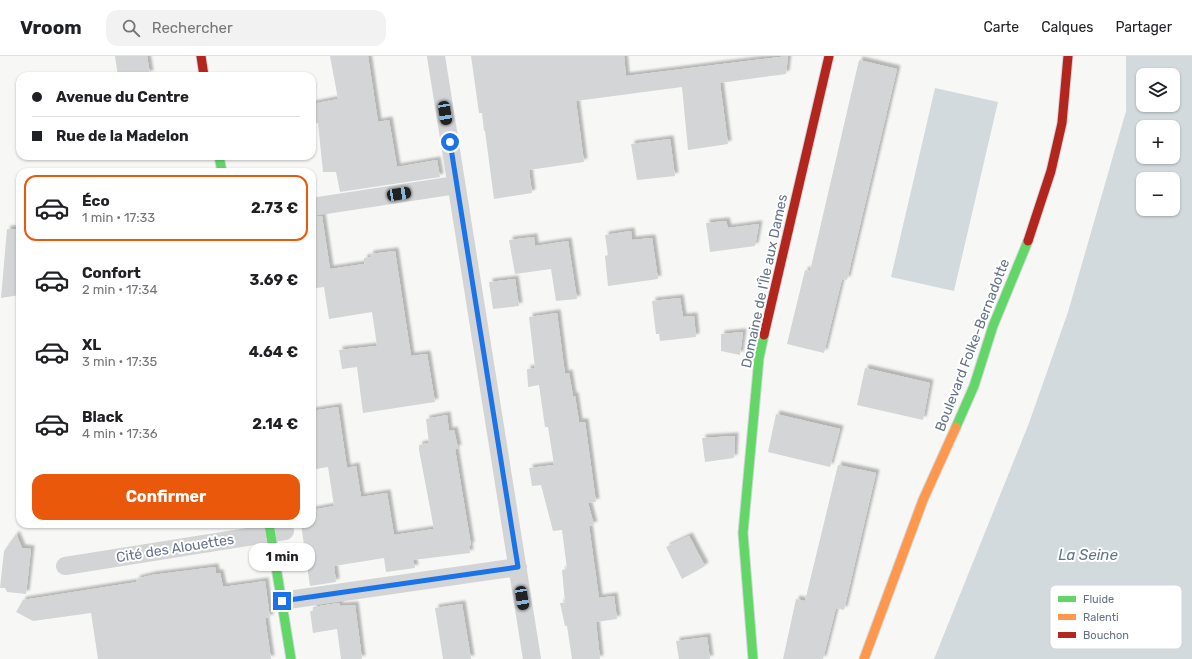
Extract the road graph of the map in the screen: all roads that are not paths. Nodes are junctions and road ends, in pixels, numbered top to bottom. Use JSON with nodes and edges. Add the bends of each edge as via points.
{"nodes":[{"id":1,"x":201,"y":56,"type":"edge"},
{"id":2,"x":436,"y":56,"type":"edge"},
{"id":3,"x":829,"y":56,"type":"edge"},
{"id":4,"x":1068,"y":56,"type":"edge"},
{"id":5,"x":203,"y":72,"type":"edge"},
{"id":6,"x":456,"y":185,"type":"junction"},
{"id":7,"x":316,"y":206,"type":"edge"},
{"id":8,"x":279,"y":530,"type":"edge"},
{"id":9,"x":65,"y":566,"type":"dead end"},
{"id":10,"x":518,"y":567,"type":"junction"},
{"id":11,"x":292,"y":599,"type":"junction"},
{"id":12,"x":291,"y":659,"type":"edge"},
{"id":13,"x":532,"y":659,"type":"edge"},
{"id":14,"x":753,"y":659,"type":"edge"},
{"id":15,"x":864,"y":659,"type":"edge"}],
"edges":[{"from":1,"to":5,"type":"street"},
{"from":2,"to":6,"type":"street"},
{"from":3,"to":14,"type":"street","name":"Domaine de l'Île aux Dames","via":[[759,358],[743,533]]},
{"from":4,"to":15,"type":"street","name":"Boulevard Folke-Bernadotte","via":[[1062,122],[1049,178],[993,326],[974,386],[923,500]]},
{"from":6,"to":7,"type":"street"},
{"from":6,"to":10,"type":"street"},
{"from":8,"to":9,"type":"street","name":"Cité des Alouettes"},
{"from":8,"to":11,"type":"street"},
{"from":10,"to":11,"type":"street"},
{"from":10,"to":13,"type":"street"},
{"from":11,"to":12,"type":"street"}]}
